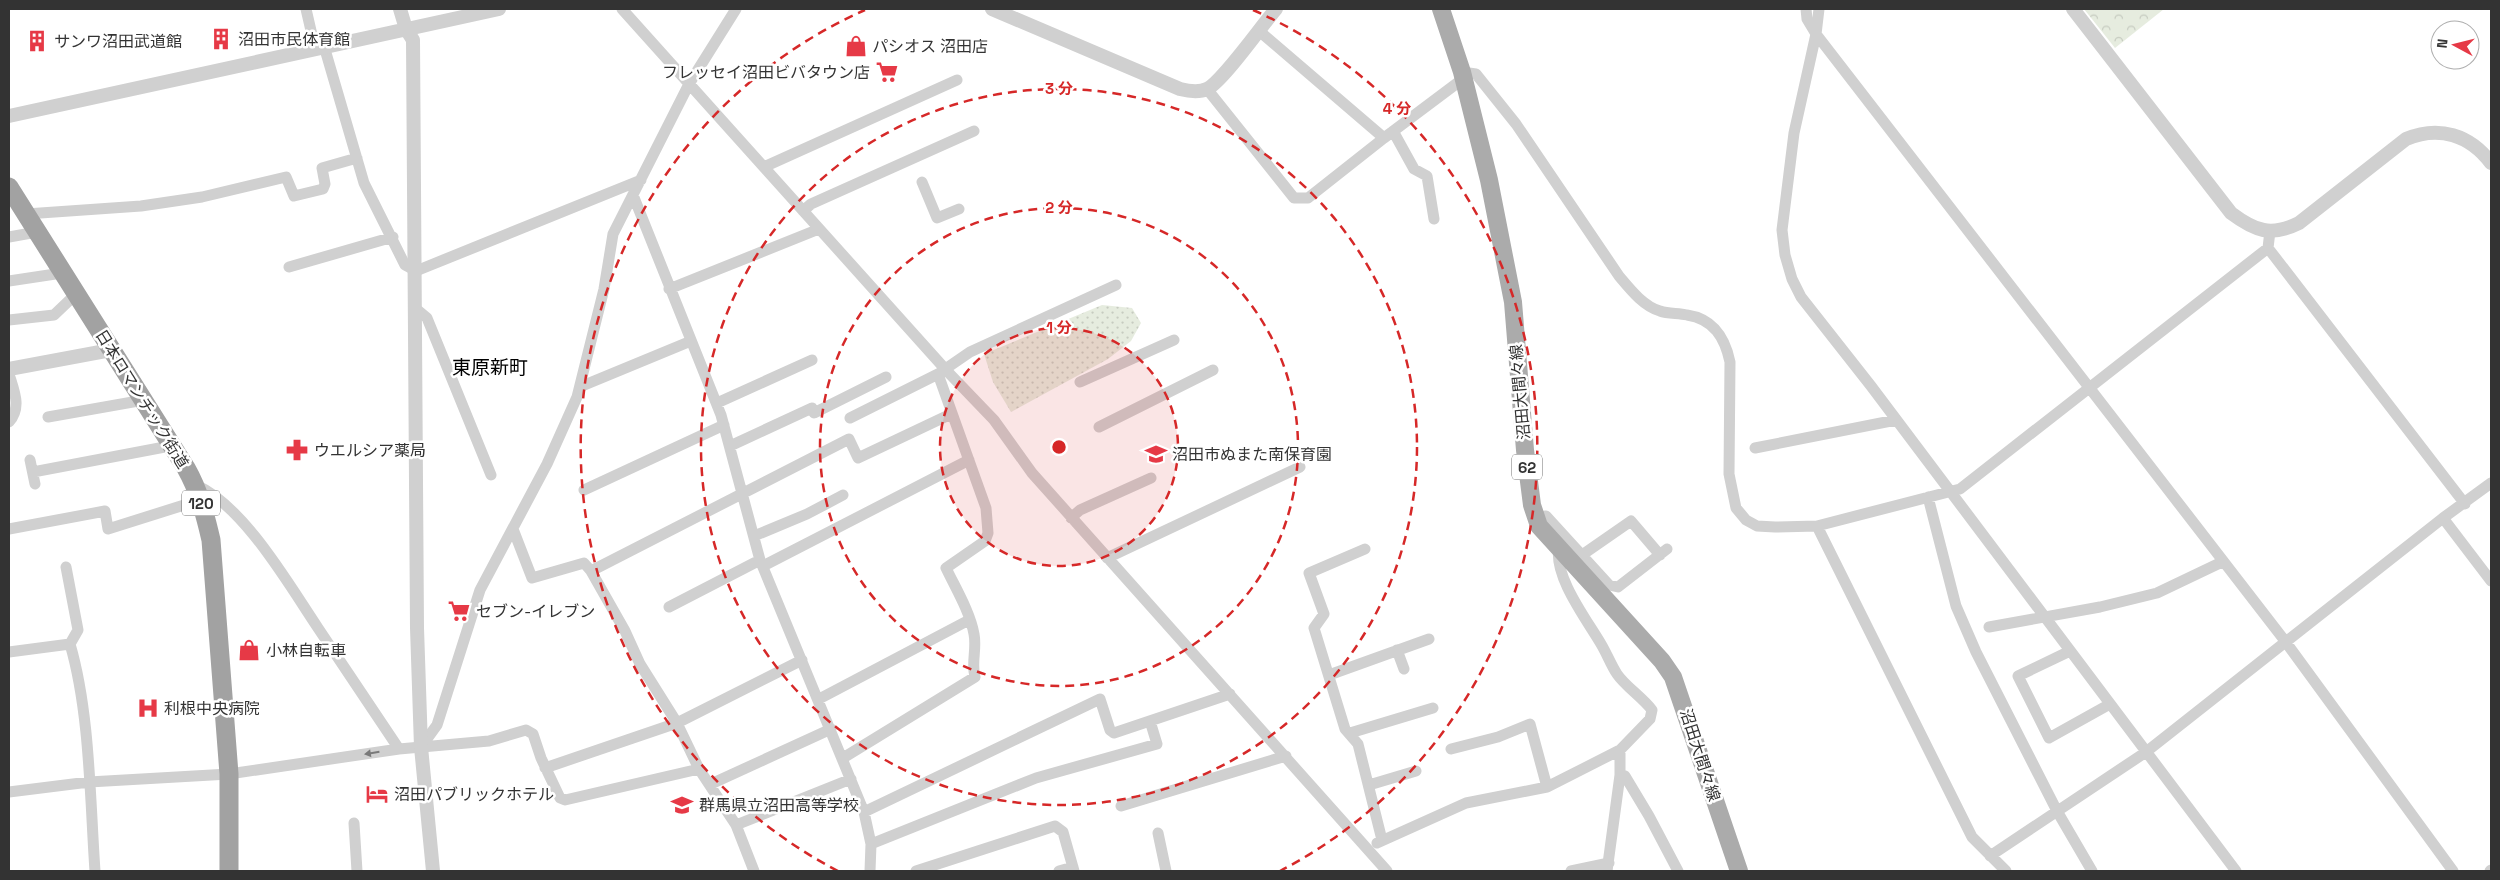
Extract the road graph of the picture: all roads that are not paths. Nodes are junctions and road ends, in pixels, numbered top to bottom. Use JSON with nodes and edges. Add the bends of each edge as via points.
{"nodes":[{"id":1,"x":306,"y":9,"type":"edge"},
{"id":2,"x":400,"y":9,"type":"edge"},
{"id":3,"x":499,"y":9,"type":"edge"},
{"id":4,"x":622,"y":9,"type":"edge"},
{"id":5,"x":736,"y":9,"type":"edge"},
{"id":6,"x":992,"y":9,"type":"edge"},
{"id":7,"x":1276,"y":9,"type":"edge"},
{"id":8,"x":1440,"y":9,"type":"edge"},
{"id":9,"x":1806,"y":9,"type":"edge"},
{"id":10,"x":1819,"y":9,"type":"edge"},
{"id":11,"x":2073,"y":9,"type":"edge"},
{"id":12,"x":406,"y":29,"type":"junction"},
{"id":13,"x":1258,"y":30,"type":"junction"},
{"id":14,"x":1816,"y":34,"type":"junction"},
{"id":15,"x":320,"y":47,"type":"junction"},
{"id":16,"x":1463,"y":75,"type":"junction"},
{"id":17,"x":957,"y":80,"type":"dead end"},
{"id":18,"x":689,"y":84,"type":"junction"},
{"id":19,"x":1207,"y":89,"type":"junction"},
{"id":20,"x":9,"y":116,"type":"edge"},
{"id":21,"x":974,"y":131,"type":"dead end"},
{"id":22,"x":1388,"y":135,"type":"junction"},
{"id":23,"x":358,"y":158,"type":"junction"},
{"id":24,"x":2491,"y":163,"type":"edge"},
{"id":25,"x":764,"y":167,"type":"junction"},
{"id":26,"x":641,"y":180,"type":"junction"},
{"id":27,"x":922,"y":182,"type":"dead end"},
{"id":28,"x":9,"y":187,"type":"edge"},
{"id":29,"x":633,"y":195,"type":"junction"},
{"id":30,"x":960,"y":209,"type":"dead end"},
{"id":31,"x":803,"y":211,"type":"junction"},
{"id":32,"x":26,"y":214,"type":"junction"},
{"id":33,"x":1434,"y":218,"type":"dead end"},
{"id":34,"x":819,"y":229,"type":"junction"},
{"id":35,"x":2270,"y":231,"type":"junction"},
{"id":36,"x":37,"y":232,"type":"junction"},
{"id":37,"x":9,"y":237,"type":"edge"},
{"id":38,"x":393,"y":237,"type":"junction"},
{"id":39,"x":2268,"y":248,"type":"junction"},
{"id":40,"x":288,"y":266,"type":"dead end"},
{"id":41,"x":416,"y":271,"type":"junction"},
{"id":42,"x":62,"y":273,"type":"junction"},
{"id":43,"x":9,"y":281,"type":"edge"},
{"id":44,"x":1116,"y":286,"type":"dead end"},
{"id":45,"x":669,"y":288,"type":"junction"},
{"id":46,"x":76,"y":294,"type":"junction"},
{"id":47,"x":415,"y":308,"type":"junction"},
{"id":48,"x":9,"y":320,"type":"edge"},
{"id":49,"x":1174,"y":340,"type":"dead end"},
{"id":50,"x":691,"y":341,"type":"junction"},
{"id":51,"x":111,"y":350,"type":"junction"},
{"id":52,"x":812,"y":360,"type":"dead end"},
{"id":53,"x":9,"y":369,"type":"edge"},
{"id":54,"x":1213,"y":370,"type":"dead end"},
{"id":55,"x":942,"y":372,"type":"junction"},
{"id":56,"x":9,"y":374,"type":"edge"},
{"id":57,"x":886,"y":377,"type":"dead end"},
{"id":58,"x":1080,"y":382,"type":"dead end"},
{"id":59,"x":582,"y":386,"type":"junction"},
{"id":60,"x":2089,"y":388,"type":"junction"},
{"id":61,"x":144,"y":400,"type":"junction"},
{"id":62,"x":717,"y":403,"type":"junction"},
{"id":63,"x":951,"y":414,"type":"junction"},
{"id":64,"x":48,"y":417,"type":"dead end"},
{"id":65,"x":850,"y":418,"type":"dead end"},
{"id":66,"x":1896,"y":420,"type":"junction"},
{"id":67,"x":9,"y":422,"type":"edge"},
{"id":68,"x":724,"y":425,"type":"junction"},
{"id":69,"x":1099,"y":427,"type":"dead end"},
{"id":70,"x":170,"y":446,"type":"junction"},
{"id":71,"x":730,"y":446,"type":"junction"},
{"id":72,"x":1755,"y":448,"type":"dead end"},
{"id":73,"x":30,"y":460,"type":"dead end"},
{"id":74,"x":968,"y":460,"type":"junction"},
{"id":75,"x":1300,"y":466,"type":"dead end"},
{"id":76,"x":33,"y":472,"type":"junction"},
{"id":77,"x":491,"y":475,"type":"dead end"},
{"id":78,"x":1151,"y":478,"type":"dead end"},
{"id":79,"x":35,"y":484,"type":"dead end"},
{"id":80,"x":2491,"y":484,"type":"edge"},
{"id":81,"x":584,"y":490,"type":"dead end"},
{"id":82,"x":198,"y":493,"type":"junction"},
{"id":83,"x":1950,"y":493,"type":"junction"},
{"id":84,"x":743,"y":494,"type":"junction"},
{"id":85,"x":843,"y":495,"type":"dead end"},
{"id":86,"x":1928,"y":497,"type":"junction"},
{"id":87,"x":2465,"y":504,"type":"junction"},
{"id":88,"x":1071,"y":518,"type":"junction"},
{"id":89,"x":1536,"y":518,"type":"junction"},
{"id":90,"x":2442,"y":518,"type":"junction"},
{"id":91,"x":1817,"y":526,"type":"junction"},
{"id":92,"x":9,"y":529,"type":"edge"},
{"id":93,"x":513,"y":529,"type":"junction"},
{"id":94,"x":754,"y":536,"type":"junction"},
{"id":95,"x":1559,"y":547,"type":"junction"},
{"id":96,"x":1365,"y":549,"type":"dead end"},
{"id":97,"x":1582,"y":555,"type":"junction"},
{"id":98,"x":1107,"y":558,"type":"junction"},
{"id":99,"x":2222,"y":562,"type":"junction"},
{"id":100,"x":762,"y":563,"type":"junction"},
{"id":101,"x":66,"y":567,"type":"dead end"},
{"id":102,"x":591,"y":571,"type":"junction"},
{"id":103,"x":2491,"y":580,"type":"edge"},
{"id":104,"x":669,"y":607,"type":"dead end"},
{"id":105,"x":2045,"y":617,"type":"junction"},
{"id":106,"x":969,"y":620,"type":"junction"},
{"id":107,"x":1989,"y":627,"type":"dead end"},
{"id":108,"x":1429,"y":639,"type":"dead end"},
{"id":109,"x":2284,"y":642,"type":"junction"},
{"id":110,"x":70,"y":644,"type":"junction"},
{"id":111,"x":1397,"y":650,"type":"junction"},
{"id":112,"x":2070,"y":651,"type":"junction"},
{"id":113,"x":9,"y":652,"type":"edge"},
{"id":114,"x":802,"y":660,"type":"junction"},
{"id":115,"x":1404,"y":669,"type":"dead end"},
{"id":116,"x":1329,"y":675,"type":"junction"},
{"id":117,"x":1230,"y":694,"type":"junction"},
{"id":118,"x":819,"y":699,"type":"junction"},
{"id":119,"x":2110,"y":704,"type":"junction"},
{"id":120,"x":1433,"y":708,"type":"dead end"},
{"id":121,"x":1150,"y":721,"type":"junction"},
{"id":122,"x":677,"y":723,"type":"junction"},
{"id":123,"x":831,"y":729,"type":"junction"},
{"id":124,"x":1350,"y":734,"type":"junction"},
{"id":125,"x":421,"y":747,"type":"junction"},
{"id":126,"x":398,"y":749,"type":"junction"},
{"id":127,"x":1450,"y":750,"type":"dead end"},
{"id":128,"x":1620,"y":750,"type":"junction"},
{"id":129,"x":2146,"y":752,"type":"junction"},
{"id":130,"x":1286,"y":756,"type":"junction"},
{"id":131,"x":843,"y":758,"type":"junction"},
{"id":132,"x":545,"y":768,"type":"junction"},
{"id":133,"x":699,"y":769,"type":"junction"},
{"id":134,"x":1416,"y":771,"type":"dead end"},
{"id":135,"x":228,"y":774,"type":"junction"},
{"id":136,"x":1620,"y":775,"type":"junction"},
{"id":137,"x":851,"y":779,"type":"junction"},
{"id":138,"x":89,"y":782,"type":"junction"},
{"id":139,"x":712,"y":784,"type":"junction"},
{"id":140,"x":1369,"y":785,"type":"junction"},
{"id":141,"x":1546,"y":787,"type":"junction"},
{"id":142,"x":9,"y":792,"type":"edge"},
{"id":143,"x":1121,"y":806,"type":"dead end"},
{"id":144,"x":2057,"y":811,"type":"junction"},
{"id":145,"x":864,"y":812,"type":"junction"},
{"id":146,"x":354,"y":823,"type":"dead end"},
{"id":147,"x":736,"y":825,"type":"junction"},
{"id":148,"x":1158,"y":833,"type":"dead end"},
{"id":149,"x":1382,"y":840,"type":"junction"},
{"id":150,"x":871,"y":844,"type":"junction"},
{"id":151,"x":1366,"y":848,"type":"junction"},
{"id":152,"x":1990,"y":856,"type":"junction"},
{"id":153,"x":1608,"y":867,"type":"edge"},
{"id":154,"x":1073,"y":869,"type":"edge"},
{"id":155,"x":95,"y":871,"type":"edge"},
{"id":156,"x":229,"y":871,"type":"edge"},
{"id":157,"x":357,"y":871,"type":"edge"},
{"id":158,"x":433,"y":871,"type":"edge"},
{"id":159,"x":754,"y":871,"type":"edge"},
{"id":160,"x":870,"y":871,"type":"edge"},
{"id":161,"x":916,"y":871,"type":"edge"},
{"id":162,"x":1059,"y":871,"type":"edge"},
{"id":163,"x":1166,"y":871,"type":"edge"},
{"id":164,"x":1387,"y":871,"type":"edge"},
{"id":165,"x":1571,"y":871,"type":"edge"},
{"id":166,"x":1678,"y":871,"type":"edge"},
{"id":167,"x":1739,"y":871,"type":"edge"},
{"id":168,"x":2006,"y":871,"type":"edge"},
{"id":169,"x":2092,"y":871,"type":"edge"},
{"id":170,"x":2236,"y":871,"type":"edge"},
{"id":171,"x":2453,"y":871,"type":"edge"}],
"edges":[{"from":1,"to":15,"type":"street"},
{"from":2,"to":12,"type":"street"},
{"from":3,"to":12,"type":"street"},
{"from":4,"to":18,"type":"street"},
{"from":5,"to":18,"type":"street"},
{"from":6,"to":19,"type":"street","via":[[1180,89],[1194,92]]},
{"from":7,"to":13,"type":"street"},
{"from":8,"to":16,"type":"main road","name":"沼田大間々線","number":"62"},
{"from":9,"to":14,"type":"street","via":[[1807,19]]},
{"from":10,"to":14,"type":"street"},
{"from":11,"to":35,"type":"street","via":[[2231,213],[2244,223]]},
{"from":12,"to":15,"type":"street"},
{"from":12,"to":41,"type":"street","via":[[413,40]]},
{"from":13,"to":19,"type":"street"},
{"from":13,"to":22,"type":"street"},
{"from":14,"to":60,"type":"street"},
{"from":14,"to":66,"type":"street","via":[[1794,133],[1782,230],[1785,255],[1801,297]]},
{"from":15,"to":20,"type":"street"},
{"from":15,"to":23,"type":"street"},
{"from":16,"to":22,"type":"street"},
{"from":16,"to":89,"type":"main road","name":"沼田大間々線","number":"62","via":[[1490,180],[1513,302],[1524,450]]},
{"from":16,"to":91,"type":"street","via":[[1476,74],[1516,124],[1619,276],[1638,298],[1659,311],[1690,315],[1716,329],[1726,345],[1730,362],[1729,474],[1736,508],[1746,520],[1758,526]]},
{"from":17,"to":25,"type":"street"},
{"from":18,"to":25,"type":"street"},
{"from":18,"to":26,"type":"street"},
{"from":19,"to":22,"type":"street","via":[[1294,198],[1308,198]]},
{"from":21,"to":31,"type":"street","via":[[810,204]]},
{"from":22,"to":33,"type":"street","via":[[1414,169],[1427,176]]},
{"from":23,"to":32,"type":"street","via":[[322,168],[323,189],[294,196],[286,176],[202,197],[141,206]]},
{"from":23,"to":38,"type":"street","via":[[364,183]]},
{"from":24,"to":35,"type":"street","via":[[2482,151],[2464,138],[2435,132],[2419,134],[2406,139],[2299,223],[2283,231]]},
{"from":25,"to":31,"type":"street"},
{"from":26,"to":29,"type":"street"},
{"from":26,"to":41,"type":"street"},
{"from":27,"to":30,"type":"street","via":[[937,218]]},
{"from":28,"to":32,"type":"highway","name":"日本ロマンチック街道","number":"120"},
{"from":29,"to":45,"type":"street"},
{"from":29,"to":59,"type":"street","via":[[613,234]]},
{"from":31,"to":34,"type":"street"},
{"from":32,"to":36,"type":"highway","name":"日本ロマンチック街道","number":"120"},
{"from":34,"to":45,"type":"street"},
{"from":34,"to":55,"type":"street"},
{"from":35,"to":39,"type":"street"},
{"from":36,"to":37,"type":"street"},
{"from":36,"to":42,"type":"highway","name":"日本ロマンチック街道","number":"120"},
{"from":38,"to":40,"type":"street"},
{"from":38,"to":41,"type":"street","via":[[405,265]]},
{"from":39,"to":60,"type":"street"},
{"from":39,"to":87,"type":"street"},
{"from":41,"to":47,"type":"street"},
{"from":42,"to":43,"type":"street"},
{"from":42,"to":46,"type":"highway","name":"日本ロマンチック街道","number":"120"},
{"from":44,"to":55,"type":"street","via":[[970,352]]},
{"from":45,"to":50,"type":"street"},
{"from":46,"to":48,"type":"street","via":[[54,314]]},
{"from":46,"to":51,"type":"highway","name":"日本ロマンチック街道","number":"120"},
{"from":47,"to":77,"type":"street","via":[[427,318]]},
{"from":47,"to":125,"type":"street"},
{"from":49,"to":58,"type":"street"},
{"from":50,"to":59,"type":"street"},
{"from":50,"to":62,"type":"street"},
{"from":51,"to":53,"type":"street"},
{"from":51,"to":61,"type":"highway","name":"日本ロマンチック街道","number":"120"},
{"from":52,"to":62,"type":"street"},
{"from":54,"to":69,"type":"street"},
{"from":55,"to":63,"type":"street"},
{"from":55,"to":65,"type":"street"},
{"from":55,"to":88,"type":"street","via":[[994,420],[1032,473]]},
{"from":56,"to":67,"type":"street","via":[[17,402]]},
{"from":57,"to":71,"type":"street","via":[[814,413],[812,408]]},
{"from":59,"to":93,"type":"street"},
{"from":60,"to":83,"type":"street","via":[[1960,489]]},
{"from":60,"to":99,"type":"street"},
{"from":61,"to":64,"type":"street"},
{"from":61,"to":70,"type":"highway","name":"日本ロマンチック街道","number":"120"},
{"from":62,"to":68,"type":"street"},
{"from":63,"to":74,"type":"street"},
{"from":63,"to":84,"type":"street","via":[[858,458],[849,439]]},
{"from":66,"to":72,"type":"street"},
{"from":66,"to":83,"type":"street"},
{"from":68,"to":71,"type":"street"},
{"from":68,"to":81,"type":"street"},
{"from":70,"to":76,"type":"street"},
{"from":70,"to":82,"type":"highway","name":"日本ロマンチック街道","number":"120"},
{"from":71,"to":84,"type":"street"},
{"from":73,"to":76,"type":"street"},
{"from":74,"to":100,"type":"street"},
{"from":74,"to":106,"type":"street","via":[[986,508],[988,533],[985,541],[946,568]]},
{"from":75,"to":98,"type":"street"},
{"from":76,"to":79,"type":"street"},
{"from":78,"to":88,"type":"street","via":[[1080,510]]},
{"from":80,"to":87,"type":"street"},
{"from":82,"to":92,"type":"street","via":[[108,529],[105,511]]},
{"from":82,"to":126,"type":"street","via":[[209,491],[249,530]]},
{"from":82,"to":135,"type":"highway","name":"日本ロマンチック街道","number":"120","via":[[211,540]]},
{"from":83,"to":86,"type":"street"},
{"from":83,"to":105,"type":"street"},
{"from":84,"to":94,"type":"street"},
{"from":84,"to":102,"type":"street"},
{"from":85,"to":94,"type":"street"},
{"from":86,"to":91,"type":"street"},
{"from":86,"to":144,"type":"street","via":[[1956,606]]},
{"from":87,"to":90,"type":"street"},
{"from":88,"to":98,"type":"street"},
{"from":89,"to":95,"type":"main road","name":"沼田大間々線","number":"62","via":[[1539,526]]},
{"from":89,"to":97,"type":"street","via":[[1546,516]]},
{"from":90,"to":103,"type":"street"},
{"from":90,"to":109,"type":"street"},
{"from":91,"to":152,"type":"street","via":[[1972,837]]},
{"from":93,"to":102,"type":"street","via":[[532,578],[584,563]]},
{"from":93,"to":125,"type":"street","via":[[480,590],[437,725]]},
{"from":94,"to":100,"type":"street"},
{"from":95,"to":128,"type":"street","via":[[1560,568],[1578,607],[1618,675],[1652,710],[1650,719]]},
{"from":95,"to":167,"type":"main road","name":"沼田大間々線","number":"62","via":[[1673,677]]},
{"from":96,"to":116,"type":"street","via":[[1309,573],[1324,614],[1314,628]]},
{"from":97,"to":97,"type":"street","via":[[1609,585],[1618,587],[1663,552],[1631,521]]},
{"from":98,"to":117,"type":"street"},
{"from":99,"to":105,"type":"street","via":[[2157,593]]},
{"from":99,"to":109,"type":"street"},
{"from":100,"to":104,"type":"street"},
{"from":100,"to":114,"type":"street"},
{"from":101,"to":110,"type":"street","via":[[78,630]]},
{"from":102,"to":122,"type":"street","via":[[640,664]]},
{"from":105,"to":107,"type":"street"},
{"from":105,"to":112,"type":"street"},
{"from":106,"to":118,"type":"street"},
{"from":106,"to":131,"type":"street","via":[[974,633],[972,666],[975,677]]},
{"from":108,"to":111,"type":"street"},
{"from":109,"to":129,"type":"street"},
{"from":109,"to":171,"type":"street"},
{"from":110,"to":113,"type":"street"},
{"from":110,"to":138,"type":"street","via":[[78,679]]},
{"from":111,"to":115,"type":"street"},
{"from":111,"to":116,"type":"street"},
{"from":112,"to":119,"type":"street"},
{"from":112,"to":119,"type":"street","via":[[2018,676],[2049,738]]},
{"from":114,"to":118,"type":"street"},
{"from":114,"to":122,"type":"street"},
{"from":116,"to":124,"type":"street"},
{"from":117,"to":121,"type":"street"},
{"from":117,"to":130,"type":"street"},
{"from":118,"to":123,"type":"street"},
{"from":119,"to":129,"type":"street"},
{"from":120,"to":124,"type":"street"},
{"from":121,"to":145,"type":"street","via":[[1114,733],[1110,730],[1100,699]]},
{"from":121,"to":150,"type":"street","via":[[1157,744],[1036,778]]},
{"from":122,"to":132,"type":"street"},
{"from":122,"to":133,"type":"street"},
{"from":123,"to":131,"type":"street"},
{"from":123,"to":139,"type":"street"},
{"from":124,"to":140,"type":"street","via":[[1358,744]]},
{"from":125,"to":126,"type":"street"},
{"from":125,"to":132,"type":"street","via":[[489,742],[526,730],[533,734]]},
{"from":125,"to":158,"type":"street"},
{"from":126,"to":135,"type":"street","one_way":true},
{"from":127,"to":141,"type":"street","via":[[1530,724]]},
{"from":128,"to":136,"type":"street"},
{"from":128,"to":141,"type":"street"},
{"from":129,"to":144,"type":"street"},
{"from":129,"to":170,"type":"street"},
{"from":130,"to":143,"type":"street"},
{"from":130,"to":151,"type":"street"},
{"from":131,"to":137,"type":"street"},
{"from":132,"to":133,"type":"street","via":[[560,798],[565,800]]},
{"from":133,"to":139,"type":"street"},
{"from":134,"to":140,"type":"street"},
{"from":135,"to":138,"type":"street"},
{"from":135,"to":156,"type":"highway","name":"日本ロマンチック街道","number":"120"},
{"from":136,"to":153,"type":"street"},
{"from":136,"to":166,"type":"street","via":[[1625,776],[1650,816]]},
{"from":137,"to":145,"type":"street"},
{"from":137,"to":147,"type":"street"},
{"from":138,"to":142,"type":"street"},
{"from":138,"to":155,"type":"street"},
{"from":139,"to":147,"type":"street"},
{"from":140,"to":149,"type":"street"},
{"from":141,"to":149,"type":"street","via":[[1466,803]]},
{"from":144,"to":152,"type":"street"},
{"from":144,"to":169,"type":"street"},
{"from":145,"to":150,"type":"street"},
{"from":146,"to":157,"type":"street"},
{"from":147,"to":159,"type":"street"},
{"from":148,"to":163,"type":"street"},
{"from":149,"to":151,"type":"street"},
{"from":150,"to":160,"type":"street"},
{"from":151,"to":164,"type":"street"},
{"from":152,"to":168,"type":"street"},
{"from":153,"to":165,"type":"street"},
{"from":154,"to":161,"type":"street","via":[[1064,832],[1055,826]]},
{"from":154,"to":162,"type":"street"}]}
